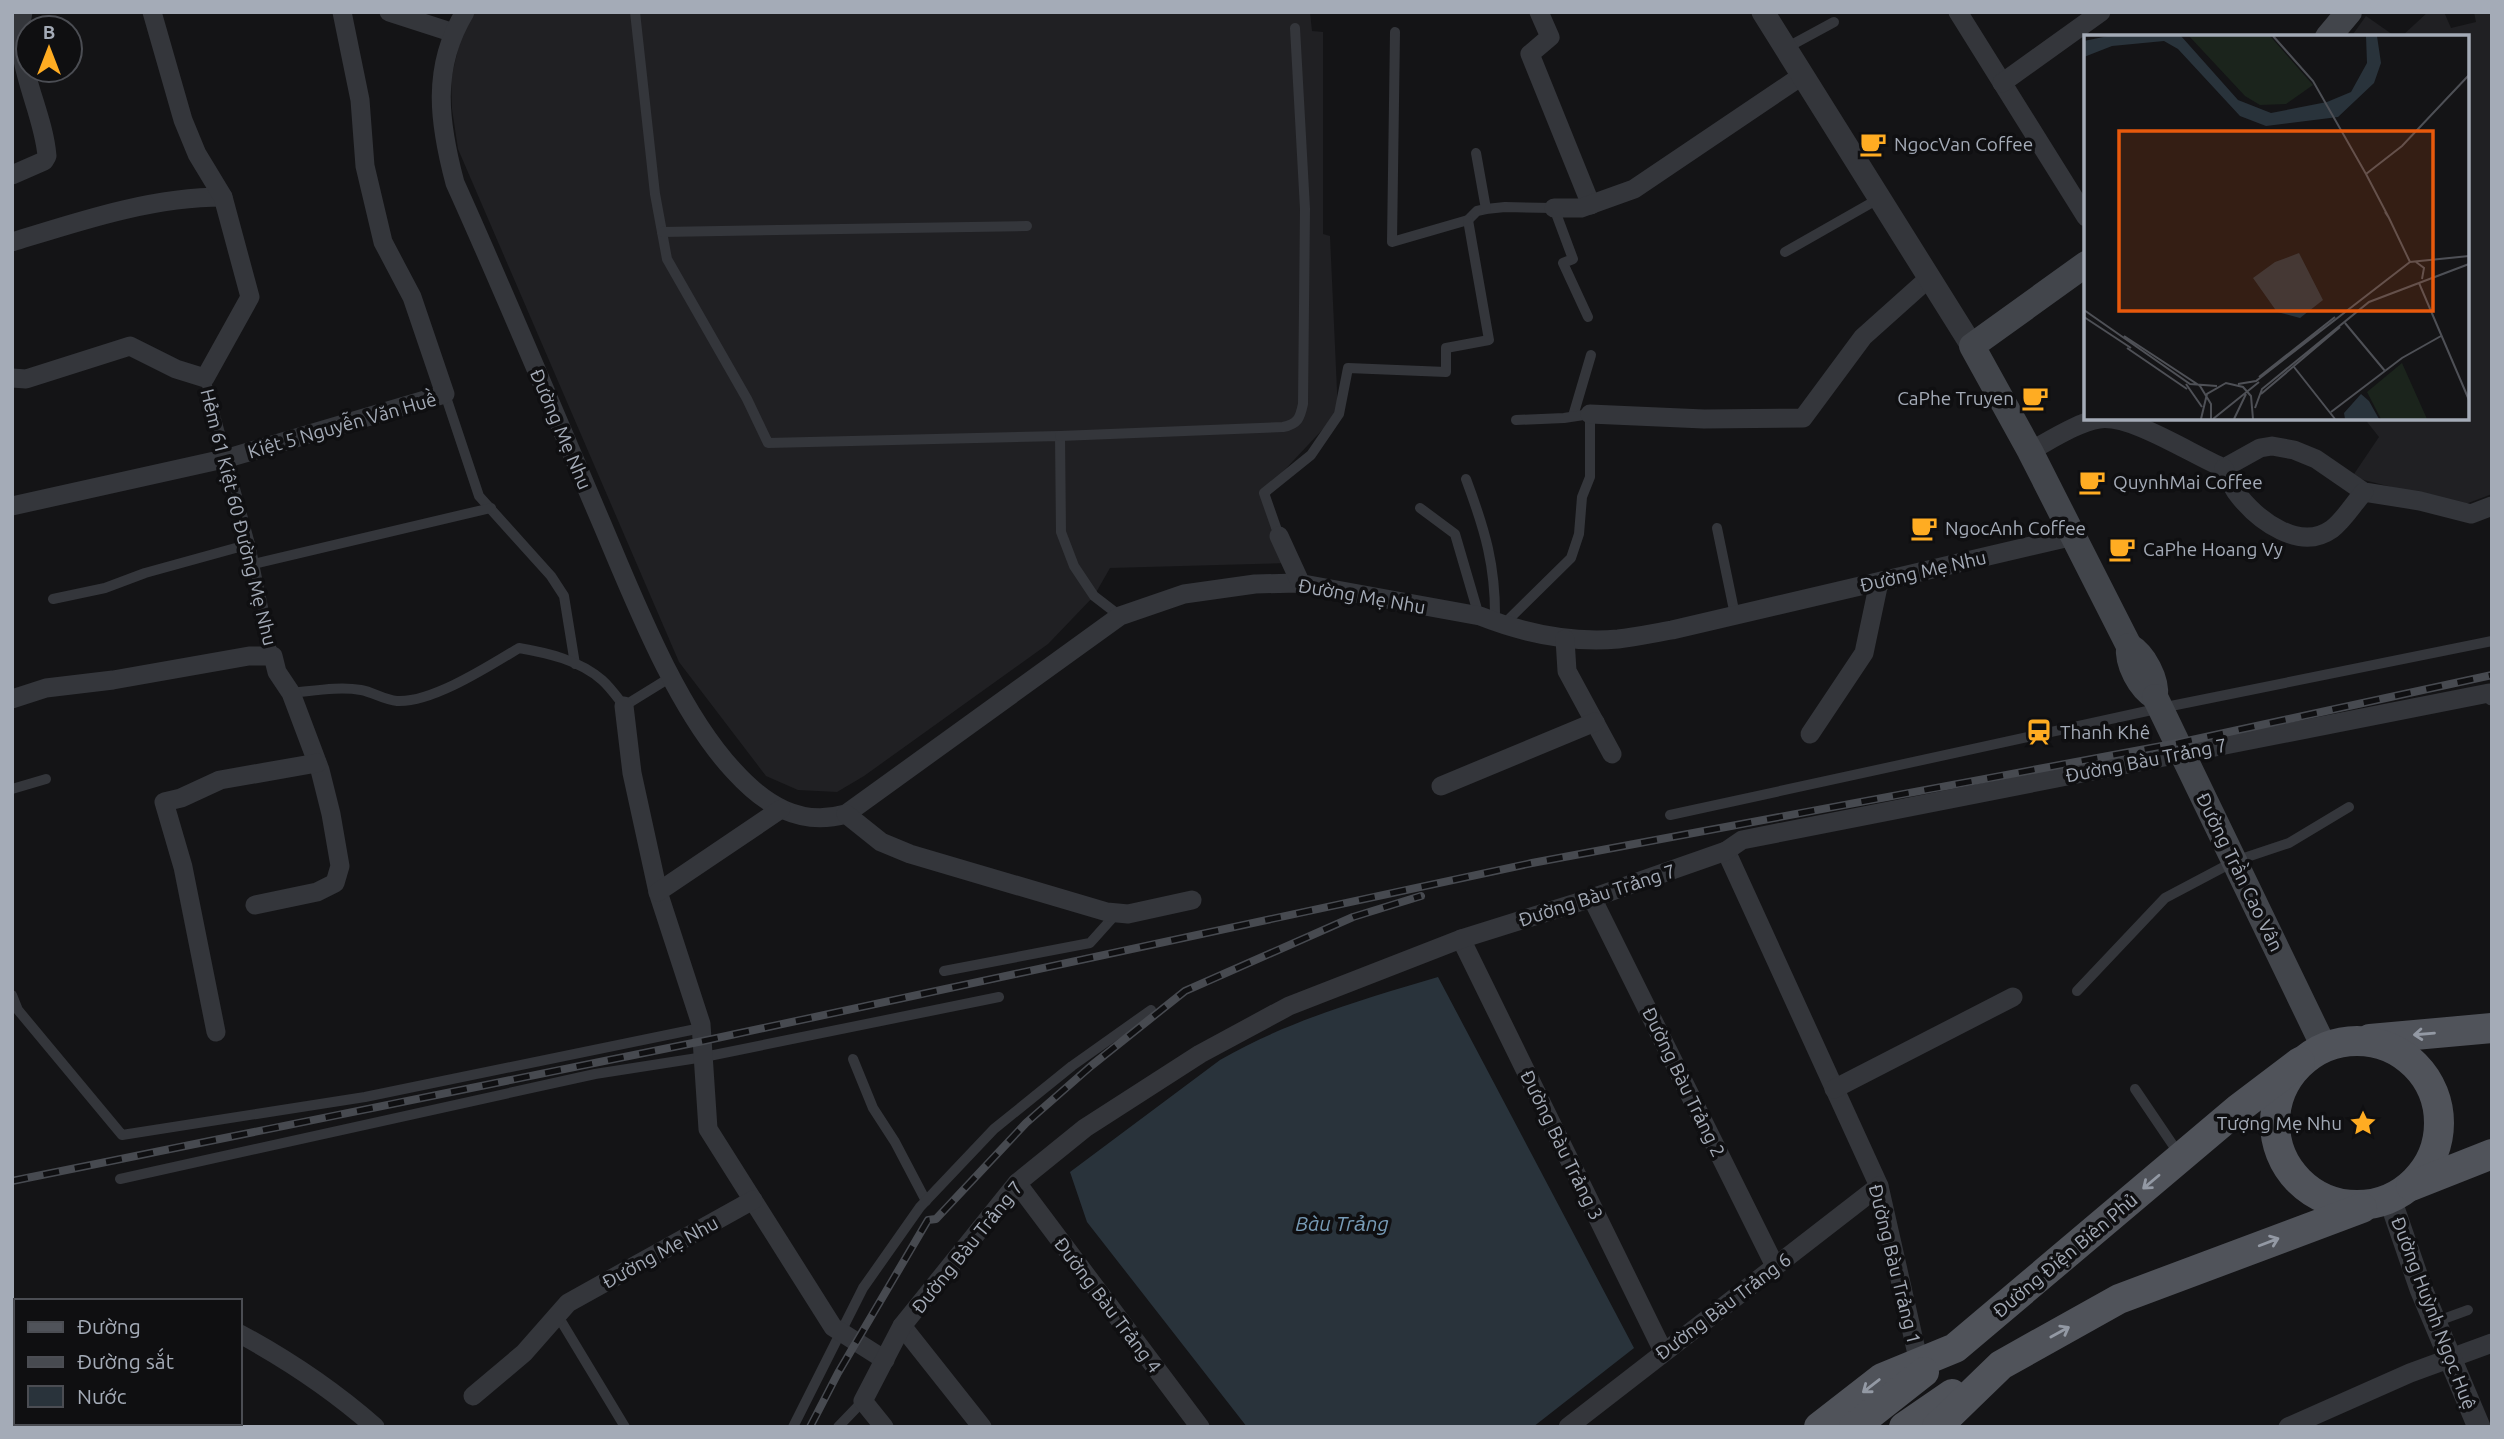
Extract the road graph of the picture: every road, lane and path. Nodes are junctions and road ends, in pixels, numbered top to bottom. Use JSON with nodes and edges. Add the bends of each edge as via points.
{"nodes":[{"id":1,"x":23,"y":12,"type":"edge"},
{"id":2,"x":152,"y":12,"type":"edge"},
{"id":3,"x":342,"y":12,"type":"edge"},
{"id":4,"x":389,"y":12,"type":"edge"},
{"id":5,"x":465,"y":12,"type":"edge"},
{"id":6,"x":635,"y":12,"type":"edge"},
{"id":7,"x":1539,"y":12,"type":"edge"},
{"id":8,"x":1763,"y":12,"type":"edge"},
{"id":9,"x":1958,"y":12,"type":"edge"},
{"id":10,"x":2101,"y":12,"type":"edge"},
{"id":11,"x":2349,"y":12,"type":"edge"},
{"id":12,"x":1834,"y":22,"type":"dead end"},
{"id":13,"x":1295,"y":28,"type":"dead end"},
{"id":14,"x":1395,"y":32,"type":"dead end"},
{"id":15,"x":454,"y":33,"type":"junction"},
{"id":16,"x":2330,"y":35,"type":"edge"},
{"id":17,"x":1786,"y":49,"type":"junction"},
{"id":18,"x":1803,"y":75,"type":"junction"},
{"id":19,"x":2002,"y":83,"type":"junction"},
{"id":20,"x":1476,"y":153,"type":"dead end"},
{"id":21,"x":12,"y":175,"type":"edge"},
{"id":22,"x":223,"y":197,"type":"junction"},
{"id":23,"x":1881,"y":198,"type":"junction"},
{"id":24,"x":1591,"y":205,"type":"junction"},
{"id":25,"x":1554,"y":208,"type":"junction"},
{"id":26,"x":1486,"y":209,"type":"junction"},
{"id":27,"x":2084,"y":214,"type":"edge"},
{"id":28,"x":1468,"y":220,"type":"junction"},
{"id":29,"x":1027,"y":226,"type":"dead end"},
{"id":30,"x":662,"y":232,"type":"junction"},
{"id":31,"x":12,"y":242,"type":"edge"},
{"id":32,"x":1785,"y":252,"type":"dead end"},
{"id":33,"x":2084,"y":265,"type":"edge"},
{"id":34,"x":1930,"y":277,"type":"junction"},
{"id":35,"x":1588,"y":317,"type":"dead end"},
{"id":36,"x":1972,"y":346,"type":"junction"},
{"id":37,"x":1591,"y":355,"type":"dead end"},
{"id":38,"x":19,"y":378,"type":"edge"},
{"id":39,"x":205,"y":378,"type":"junction"},
{"id":40,"x":446,"y":394,"type":"junction"},
{"id":41,"x":1581,"y":415,"type":"junction"},
{"id":42,"x":1516,"y":420,"type":"dead end"},
{"id":43,"x":2095,"y":420,"type":"edge"},
{"id":44,"x":2120,"y":420,"type":"edge"},
{"id":45,"x":1060,"y":436,"type":"junction"},
{"id":46,"x":2030,"y":451,"type":"junction"},
{"id":47,"x":228,"y":458,"type":"junction"},
{"id":48,"x":2224,"y":468,"type":"junction"},
{"id":49,"x":1466,"y":479,"type":"dead end"},
{"id":50,"x":2364,"y":492,"type":"junction"},
{"id":51,"x":12,"y":506,"type":"edge"},
{"id":52,"x":2492,"y":506,"type":"edge"},
{"id":53,"x":491,"y":508,"type":"junction"},
{"id":54,"x":1420,"y":508,"type":"dead end"},
{"id":55,"x":1717,"y":528,"type":"dead end"},
{"id":56,"x":1279,"y":536,"type":"joint"},
{"id":57,"x":2074,"y":536,"type":"junction"},
{"id":58,"x":250,"y":544,"type":"junction"},
{"id":59,"x":254,"y":564,"type":"junction"},
{"id":60,"x":1879,"y":582,"type":"junction"},
{"id":61,"x":1301,"y":584,"type":"junction"},
{"id":62,"x":53,"y":599,"type":"dead end"},
{"id":63,"x":1735,"y":615,"type":"junction"},
{"id":64,"x":1120,"y":616,"type":"junction"},
{"id":65,"x":1492,"y":621,"type":"junction"},
{"id":66,"x":1565,"y":639,"type":"junction"},
{"id":67,"x":2492,"y":640,"type":"edge"},
{"id":68,"x":273,"y":656,"type":"junction"},
{"id":69,"x":575,"y":664,"type":"junction"},
{"id":70,"x":671,"y":677,"type":"junction"},
{"id":71,"x":291,"y":692,"type":"junction"},
{"id":72,"x":2492,"y":696,"type":"edge"},
{"id":73,"x":12,"y":699,"type":"edge"},
{"id":74,"x":2158,"y":702,"type":"junction"},
{"id":75,"x":624,"y":706,"type":"junction"},
{"id":76,"x":1595,"y":722,"type":"junction"},
{"id":77,"x":1810,"y":734,"type":"dead end"},
{"id":78,"x":2183,"y":753,"type":"junction"},
{"id":79,"x":1612,"y":754,"type":"dead end"},
{"id":80,"x":317,"y":763,"type":"junction"},
{"id":81,"x":46,"y":779,"type":"dead end"},
{"id":82,"x":1441,"y":786,"type":"dead end"},
{"id":83,"x":12,"y":789,"type":"edge"},
{"id":84,"x":2349,"y":807,"type":"dead end"},
{"id":85,"x":781,"y":809,"type":"junction"},
{"id":86,"x":845,"y":814,"type":"junction"},
{"id":87,"x":1670,"y":815,"type":"dead end"},
{"id":88,"x":1726,"y":851,"type":"junction"},
{"id":89,"x":2235,"y":861,"type":"junction"},
{"id":90,"x":659,"y":892,"type":"junction"},
{"id":91,"x":1592,"y":898,"type":"junction"},
{"id":92,"x":1192,"y":900,"type":"dead end"},
{"id":93,"x":256,"y":905,"type":"dead end"},
{"id":94,"x":1117,"y":914,"type":"junction"},
{"id":95,"x":1461,"y":939,"type":"junction"},
{"id":96,"x":944,"y":971,"type":"dead end"},
{"id":97,"x":2077,"y":991,"type":"dead end"},
{"id":98,"x":12,"y":995,"type":"edge"},
{"id":99,"x":999,"y":998,"type":"dead end"},
{"id":100,"x":2013,"y":998,"type":"dead end"},
{"id":101,"x":1151,"y":1010,"type":"dead end"},
{"id":102,"x":2492,"y":1027,"type":"edge"},
{"id":103,"x":701,"y":1028,"type":"junction"},
{"id":104,"x":216,"y":1032,"type":"dead end"},
{"id":105,"x":2324,"y":1050,"type":"junction"},
{"id":106,"x":704,"y":1057,"type":"junction"},
{"id":107,"x":853,"y":1059,"type":"dead end"},
{"id":108,"x":1834,"y":1089,"type":"junction"},
{"id":109,"x":2135,"y":1089,"type":"dead end"},
{"id":110,"x":2181,"y":1157,"type":"junction"},
{"id":111,"x":2491,"y":1158,"type":"edge"},
{"id":112,"x":120,"y":1179,"type":"dead end"},
{"id":113,"x":1017,"y":1183,"type":"junction"},
{"id":114,"x":1879,"y":1186,"type":"junction"},
{"id":115,"x":2391,"y":1197,"type":"junction"},
{"id":116,"x":753,"y":1200,"type":"junction"},
{"id":117,"x":926,"y":1201,"type":"junction"},
{"id":118,"x":1775,"y":1266,"type":"junction"},
{"id":119,"x":563,"y":1309,"type":"junction"},
{"id":120,"x":2468,"y":1310,"type":"dead end"},
{"id":121,"x":2434,"y":1322,"type":"junction"},
{"id":122,"x":902,"y":1326,"type":"junction"},
{"id":123,"x":837,"y":1330,"type":"junction"},
{"id":124,"x":242,"y":1335,"type":"edge"},
{"id":125,"x":2492,"y":1343,"type":"edge"},
{"id":126,"x":1955,"y":1348,"type":"junction"},
{"id":127,"x":1663,"y":1351,"type":"junction"},
{"id":128,"x":2450,"y":1359,"type":"junction"},
{"id":129,"x":885,"y":1360,"type":"junction"},
{"id":130,"x":1919,"y":1363,"type":"junction"},
{"id":131,"x":473,"y":1396,"type":"dead end"},
{"id":132,"x":863,"y":1401,"type":"junction"},
{"id":133,"x":1919,"y":1424,"type":"edge"},
{"id":134,"x":375,"y":1427,"type":"edge"},
{"id":135,"x":625,"y":1427,"type":"edge"},
{"id":136,"x":793,"y":1427,"type":"edge"},
{"id":137,"x":838,"y":1427,"type":"edge"},
{"id":138,"x":884,"y":1427,"type":"edge"},
{"id":139,"x":982,"y":1427,"type":"edge"},
{"id":140,"x":1200,"y":1427,"type":"edge"},
{"id":141,"x":1568,"y":1427,"type":"edge"},
{"id":142,"x":1819,"y":1427,"type":"edge"},
{"id":143,"x":1854,"y":1427,"type":"edge"},
{"id":144,"x":2288,"y":1427,"type":"edge"},
{"id":145,"x":2479,"y":1427,"type":"edge"}],
"edges":[{"from":1,"to":21,"type":"street","via":[[19,26],[24,67],[47,156],[44,162]]},
{"from":2,"to":22,"type":"street","via":[[183,120]]},
{"from":3,"to":40,"type":"street","name":"Kiệt 5 Nguyễn Văn Huề","via":[[360,100],[365,166],[383,242],[412,297]]},
{"from":4,"to":15,"type":"street"},
{"from":5,"to":15,"type":"street","name":"Đường Mẹ Nhu"},
{"from":6,"to":30,"type":"lane"},
{"from":7,"to":24,"type":"street","via":[[1550,37],[1530,54]]},
{"from":8,"to":17,"type":"street"},
{"from":9,"to":19,"type":"street"},
{"from":10,"to":19,"type":"street"},
{"from":11,"to":16,"type":"main road"},
{"from":12,"to":17,"type":"lane"},
{"from":13,"to":45,"type":"lane","via":[[1305,209],[1300,418],[1283,427]]},
{"from":14,"to":28,"type":"lane","via":[[1392,242]]},
{"from":15,"to":70,"type":"street","name":"Đường Mẹ Nhu","via":[[445,64],[440,115],[455,183]]},
{"from":17,"to":18,"type":"street"},
{"from":18,"to":23,"type":"street"},
{"from":18,"to":24,"type":"street","via":[[1634,189]]},
{"from":19,"to":27,"type":"street"},
{"from":20,"to":26,"type":"lane"},
{"from":22,"to":31,"type":"street","via":[[192,197],[88,218]]},
{"from":22,"to":39,"type":"street","via":[[250,297]]},
{"from":23,"to":32,"type":"lane"},
{"from":23,"to":34,"type":"street"},
{"from":24,"to":25,"type":"street"},
{"from":25,"to":26,"type":"lane"},
{"from":25,"to":35,"type":"lane","via":[[1573,259],[1563,264]]},
{"from":26,"to":28,"type":"lane"},
{"from":28,"to":56,"type":"lane","via":[[1489,340],[1446,348],[1446,372],[1348,368],[1339,414],[1311,454],[1264,493]]},
{"from":29,"to":30,"type":"lane"},
{"from":30,"to":45,"type":"lane","via":[[667,259],[768,443]]},
{"from":33,"to":36,"type":"main road"},
{"from":34,"to":36,"type":"street"},
{"from":34,"to":41,"type":"street","via":[[1863,337],[1803,418]]},
{"from":36,"to":46,"type":"main road"},
{"from":37,"to":41,"type":"lane"},
{"from":38,"to":39,"type":"street","via":[[130,346]]},
{"from":39,"to":47,"type":"lane","name":"Hẻm 61 Kiệt 60 Đường Mẹ Nhu"},
{"from":40,"to":47,"type":"street","name":"Kiệt 5 Nguyễn Văn Huề"},
{"from":40,"to":53,"type":"lane","via":[[479,496]]},
{"from":41,"to":42,"type":"lane"},
{"from":41,"to":65,"type":"lane","via":[[1590,477],[1571,558]]},
{"from":43,"to":46,"type":"street"},
{"from":44,"to":48,"type":"street"},
{"from":45,"to":64,"type":"lane","via":[[1062,532],[1074,566],[1094,596]]},
{"from":46,"to":57,"type":"main road"},
{"from":47,"to":51,"type":"street","name":"Kiệt 5 Nguyễn Văn Huề"},
{"from":47,"to":58,"type":"lane","name":"Hẻm 61 Kiệt 60 Đường Mẹ Nhu"},
{"from":48,"to":50,"type":"street","via":[[2272,446],[2315,459]]},
{"from":48,"to":50,"type":"street","via":[[2239,497],[2278,529],[2299,537],[2331,529]]},
{"from":49,"to":65,"type":"lane","via":[[1486,536],[1495,589]]},
{"from":50,"to":52,"type":"street","via":[[2471,514]]},
{"from":53,"to":59,"type":"lane"},
{"from":53,"to":69,"type":"lane","via":[[564,596]]},
{"from":54,"to":65,"type":"lane","via":[[1455,534]]},
{"from":55,"to":63,"type":"lane"},
{"from":56,"to":61,"type":"street"},
{"from":57,"to":60,"type":"street","name":"Đường Mẹ Nhu"},
{"from":57,"to":74,"type":"main road","name":"Đường Trần Cao Vân","via":[[2129,646],[2128,658],[2146,691]]},
{"from":58,"to":59,"type":"lane","name":"Hẻm 61 Kiệt 60 Đường Mẹ Nhu"},
{"from":58,"to":62,"type":"lane"},
{"from":59,"to":68,"type":"lane","name":"Hẻm 61 Kiệt 60 Đường Mẹ Nhu"},
{"from":60,"to":63,"type":"street","name":"Đường Mẹ Nhu"},
{"from":60,"to":77,"type":"street","via":[[1864,653]]},
{"from":61,"to":64,"type":"street","name":"Đường Mẹ Nhu","via":[[1255,584],[1184,594]]},
{"from":61,"to":65,"type":"street","name":"Đường Mẹ Nhu"},
{"from":63,"to":66,"type":"street","name":"Đường Mẹ Nhu","via":[[1618,639]]},
{"from":64,"to":86,"type":"street","name":"Đường Mẹ Nhu"},
{"from":65,"to":66,"type":"street","name":"Đường Mẹ Nhu"},
{"from":66,"to":76,"type":"street","via":[[1567,671]]},
{"from":67,"to":74,"type":"lane"},
{"from":68,"to":71,"type":"street","via":[[277,673]]},
{"from":68,"to":73,"type":"street","via":[[46,688]]},
{"from":69,"to":71,"type":"lane","via":[[519,648],[466,680],[407,701],[359,690]]},
{"from":69,"to":75,"type":"lane","via":[[604,681]]},
{"from":70,"to":75,"type":"lane"},
{"from":70,"to":85,"type":"street","name":"Đường Mẹ Nhu","via":[[725,761]]},
{"from":71,"to":80,"type":"street"},
{"from":72,"to":78,"type":"street","name":"Đường Bàu Trảng 7","via":[[2489,692]]},
{"from":74,"to":78,"type":"main road","name":"Đường Trần Cao Vân"},
{"from":74,"to":87,"type":"lane"},
{"from":75,"to":90,"type":"street","via":[[632,773]]},
{"from":76,"to":79,"type":"street"},
{"from":76,"to":82,"type":"street"},
{"from":78,"to":88,"type":"street","name":"Đường Bàu Trảng 7","via":[[1742,840]]},
{"from":78,"to":89,"type":"main road","name":"Đường Trần Cao Vân"},
{"from":80,"to":93,"type":"street","via":[[340,866],[335,883],[317,892]]},
{"from":80,"to":104,"type":"street","via":[[220,779],[164,802],[183,867]]},
{"from":81,"to":83,"type":"lane"},
{"from":84,"to":89,"type":"lane","via":[[2288,844]]},
{"from":85,"to":86,"type":"street","name":"Đường Mẹ Nhu","via":[[817,819]]},
{"from":85,"to":90,"type":"street"},
{"from":86,"to":94,"type":"street","via":[[881,842],[910,854]]},
{"from":88,"to":91,"type":"street","name":"Đường Bàu Trảng 7"},
{"from":88,"to":108,"type":"street","name":"Đường Bàu Trảng 1"},
{"from":89,"to":97,"type":"lane","via":[[2165,898]]},
{"from":89,"to":105,"type":"main road","name":"Đường Trần Cao Vân"},
{"from":90,"to":103,"type":"street"},
{"from":91,"to":95,"type":"street","name":"Đường Bàu Trảng 7"},
{"from":91,"to":118,"type":"street","name":"Đường Bàu Trảng 2"},
{"from":92,"to":94,"type":"street"},
{"from":94,"to":96,"type":"lane","via":[[1090,943]]},
{"from":95,"to":113,"type":"street","name":"Đường Bàu Trảng 7","via":[[1289,1006],[1200,1054],[1085,1128]]},
{"from":95,"to":127,"type":"street","name":"Đường Bàu Trảng 3"},
{"from":98,"to":103,"type":"lane","via":[[19,1010],[122,1135],[365,1097]]},
{"from":99,"to":106,"type":"lane"},
{"from":100,"to":108,"type":"street"},
{"from":101,"to":117,"type":"lane","via":[[994,1129]]},
{"from":102,"to":105,"type":"main road","one_way":true},
{"from":103,"to":106,"type":"street"},
{"from":105,"to":110,"type":"main road","name":"Đường Điện Biên Phủ","via":[[2238,1109]]},
{"from":105,"to":115,"type":"main road","via":[[2375,1042],[2399,1052],[2420,1069],[2434,1091],[2440,1116],[2428,1166]]},
{"from":105,"to":115,"type":"main road","via":[[2283,1083],[2274,1109],[2274,1135],[2282,1161],[2298,1182],[2320,1197],[2345,1205]]},
{"from":106,"to":112,"type":"lane","via":[[595,1074]]},
{"from":106,"to":116,"type":"street","via":[[708,1129]]},
{"from":107,"to":117,"type":"lane","via":[[873,1108]]},
{"from":108,"to":114,"type":"street","name":"Đường Bàu Trảng 1"},
{"from":109,"to":110,"type":"lane"},
{"from":110,"to":126,"type":"main road","name":"Đường Điện Biên Phủ","one_way":true},
{"from":111,"to":115,"type":"main road"},
{"from":113,"to":122,"type":"street","name":"Đường Bàu Trảng 7"},
{"from":113,"to":140,"type":"street","name":"Đường Bàu Trảng 4"},
{"from":114,"to":118,"type":"street","name":"Đường Bàu Trảng 6"},
{"from":114,"to":130,"type":"street","name":"Đường Bàu Trảng 1"},
{"from":115,"to":121,"type":"street","name":"Đường Huỳnh Ngọc Huệ"},
{"from":133,"to":115,"type":"main road","one_way":true,"via":[[2001,1365],[2119,1299]]},
{"from":116,"to":119,"type":"street","name":"Đường Mẹ Nhu"},
{"from":116,"to":123,"type":"street"},
{"from":117,"to":123,"type":"lane"},
{"from":118,"to":127,"type":"street","name":"Đường Bàu Trảng 6"},
{"from":119,"to":131,"type":"street","name":"Đường Mẹ Nhu","via":[[524,1353]]},
{"from":119,"to":135,"type":"lane"},
{"from":120,"to":121,"type":"lane"},
{"from":121,"to":128,"type":"street","name":"Đường Huỳnh Ngọc Huệ"},
{"from":122,"to":129,"type":"street","name":"Đường Bàu Trảng 7"},
{"from":122,"to":139,"type":"street"},
{"from":123,"to":129,"type":"street"},
{"from":123,"to":136,"type":"lane"},
{"from":124,"to":134,"type":"street","via":[[339,1396]]},
{"from":125,"to":128,"type":"street"},
{"from":126,"to":130,"type":"main road","name":"Đường Điện Biên Phủ"},
{"from":126,"to":143,"type":"main road"},
{"from":127,"to":141,"type":"street","name":"Đường Bàu Trảng 6"},
{"from":128,"to":144,"type":"street"},
{"from":128,"to":145,"type":"street","name":"Đường Huỳnh Ngọc Huệ"},
{"from":129,"to":132,"type":"street","name":"Đường Bàu Trảng 7"},
{"from":130,"to":142,"type":"main road","name":"Đường Điện Biên Phủ","one_way":true,"via":[[1882,1378]]},
{"from":132,"to":137,"type":"lane"},
{"from":132,"to":138,"type":"street"}]}
